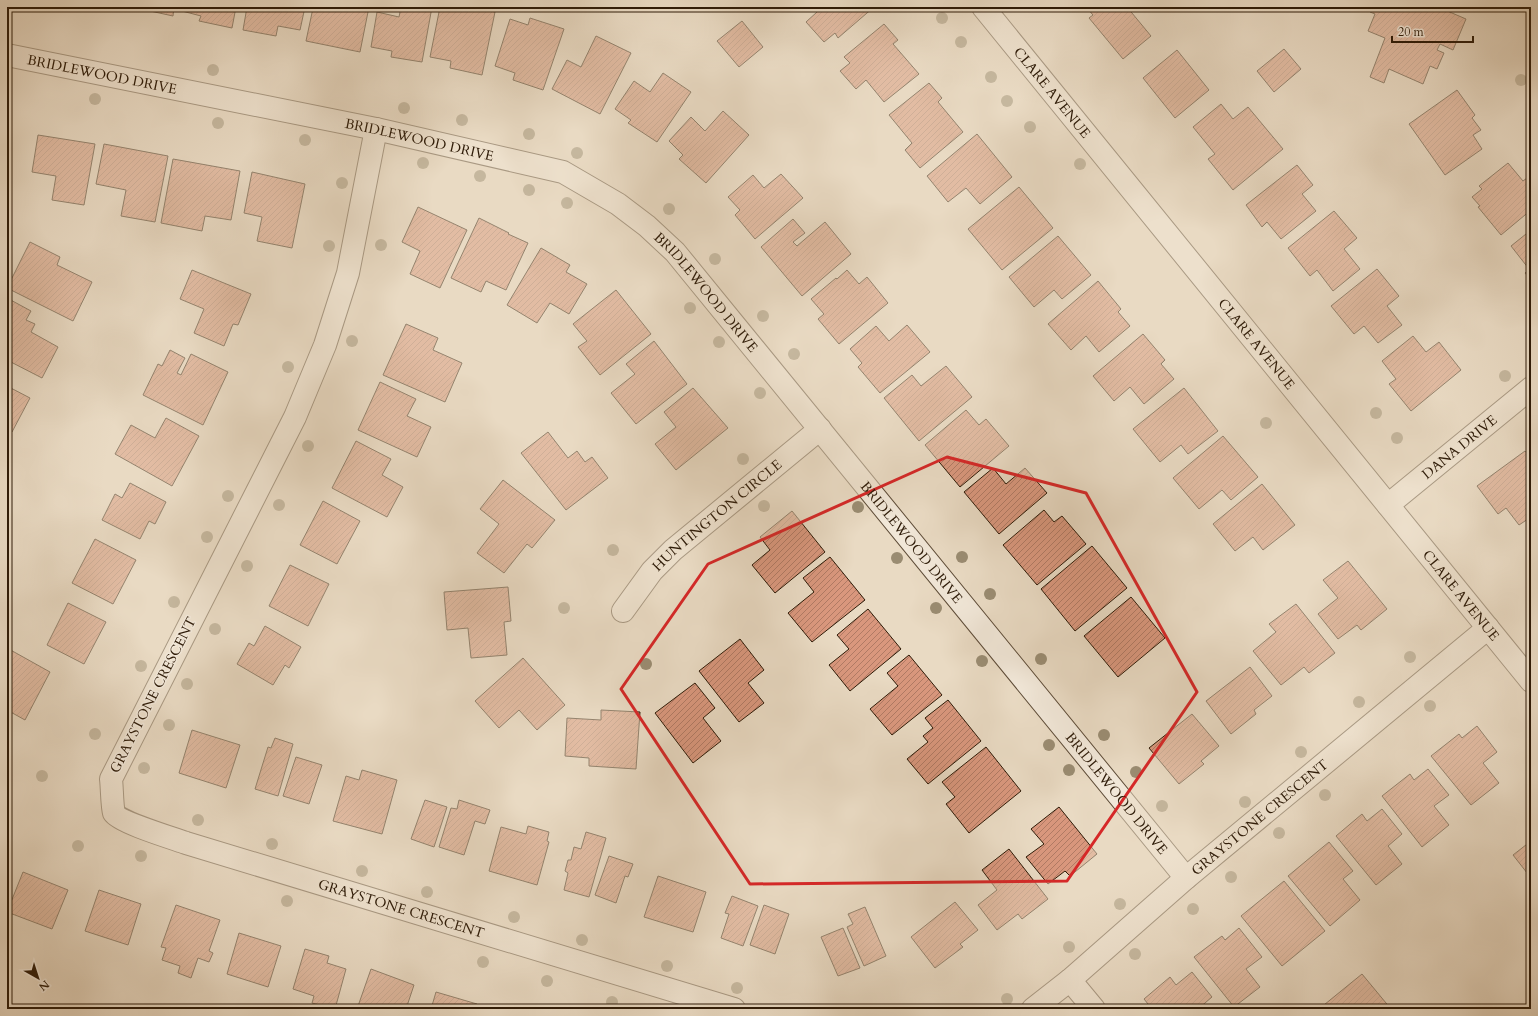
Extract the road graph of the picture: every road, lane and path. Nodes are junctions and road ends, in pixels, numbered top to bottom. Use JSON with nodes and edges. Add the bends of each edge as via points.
{"nodes":[{"id":1,"x":983,"y":7,"type":"edge"},
{"id":2,"x":8,"y":57,"type":"edge"},
{"id":3,"x":376,"y":130,"type":"junction"},
{"id":4,"x":1531,"y":388,"type":"edge"},
{"id":5,"x":820,"y":429,"type":"junction"},
{"id":6,"x":1388,"y":505,"type":"junction"},
{"id":7,"x":623,"y":611,"type":"dead end"},
{"id":8,"x":1488,"y":628,"type":"junction"},
{"id":9,"x":1531,"y":681,"type":"edge"},
{"id":10,"x":1186,"y":878,"type":"junction"},
{"id":11,"x":1070,"y":980,"type":"junction"},
{"id":12,"x":734,"y":1009,"type":"edge"},
{"id":13,"x":1033,"y":1009,"type":"edge"},
{"id":14,"x":1094,"y":1009,"type":"edge"}],
"edges":[{"from":1,"to":6,"type":"street","name":"CLARE AVENUE"},
{"from":2,"to":3,"type":"street","name":"BRIDLEWOOD DRIVE"},
{"from":3,"to":5,"type":"street","name":"BRIDLEWOOD DRIVE","via":[[563,172],[618,204],[675,252]]},
{"from":3,"to":12,"type":"street","name":"GRAYSTONE CRESCENT","via":[[348,273],[325,345],[295,417],[111,779],[114,813],[119,818],[140,827],[186,843]]},
{"from":4,"to":6,"type":"street","name":"DANA DRIVE"},
{"from":5,"to":7,"type":"street","name":"HUNTINGTON CIRCLE","via":[[673,550],[652,571]]},
{"from":5,"to":10,"type":"street","name":"BRIDLEWOOD DRIVE"},
{"from":6,"to":8,"type":"street","name":"CLARE AVENUE"},
{"from":8,"to":9,"type":"street","name":"CLARE AVENUE"},
{"from":8,"to":10,"type":"street","name":"GRAYSTONE CRESCENT"},
{"from":10,"to":11,"type":"street","name":"GRAYSTONE CRESCENT"},
{"from":11,"to":13,"type":"street","name":"GRAYSTONE CRESCENT"},
{"from":11,"to":14,"type":"street"}]}
